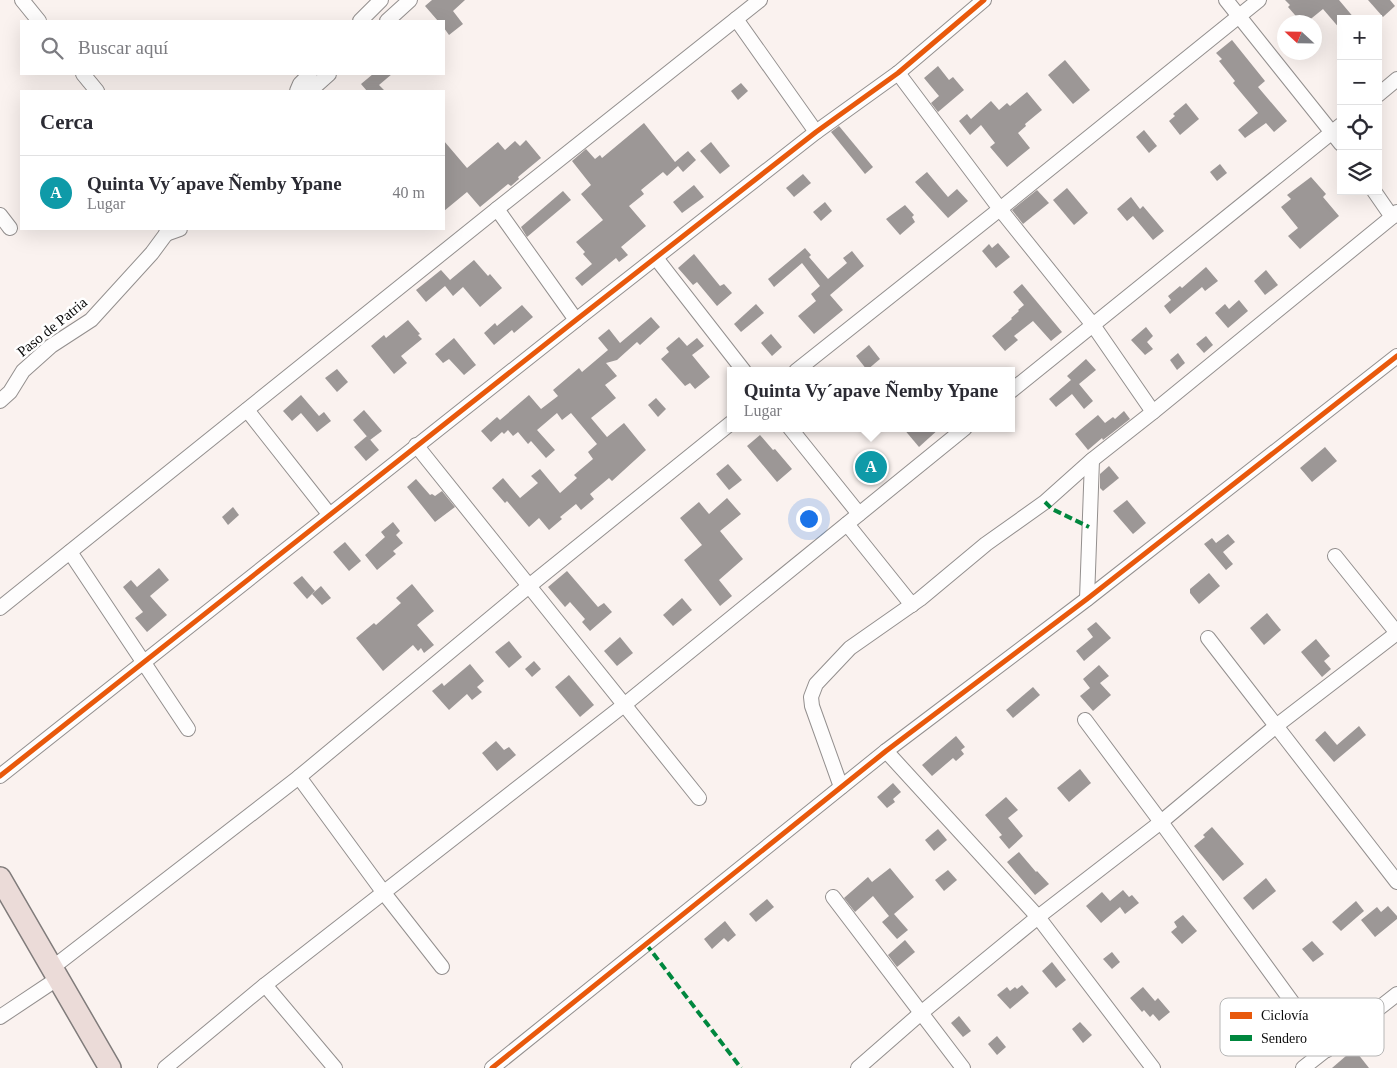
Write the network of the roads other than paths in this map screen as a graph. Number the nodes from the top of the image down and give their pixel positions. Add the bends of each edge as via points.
1 (22, 0) edge
2 (381, 0) edge
3 (410, 0) edge
4 (760, 0) edge
5 (984, 0) edge
6 (1226, 0) edge
7 (1260, 0) edge
8 (1239, 17) junction
9 (38, 20) edge
10 (361, 20) edge
11 (388, 20) edge
12 (736, 20) junction
13 (898, 73) junction
14 (84, 75) edge
15 (309, 75) edge
16 (328, 75) edge
17 (1397, 79) edge
18 (96, 90) edge
19 (297, 90) edge
20 (311, 90) edge
21 (1382, 92) edge
22 (1337, 129) edge
23 (816, 132) junction
24 (1377, 195) edge
25 (497, 209) junction
26 (1000, 210) junction
27 (1394, 214) edge
28 (0, 215) edge
29 (10, 228) dead end
30 (167, 232) edge
31 (656, 258) junction
32 (576, 320) junction
33 (1093, 325) junction
34 (1397, 356) edge
35 (741, 367) edge
36 (801, 367) edge
37 (1015, 388) edge
38 (0, 402) edge
39 (247, 410) junction
40 (1154, 412) junction
41 (727, 426) edge
42 (793, 432) edge
43 (960, 432) edge
44 (416, 445) junction
45 (1092, 460) junction
46 (329, 514) junction
47 (858, 514) junction
48 (846, 524) junction
49 (70, 552) junction
50 (1335, 556) dead end
51 (529, 586) junction
52 (1087, 599) junction
53 (912, 605) junction
54 (0, 608) edge
55 (1397, 633) edge
56 (1208, 638) dead end
57 (143, 661) junction
58 (624, 705) junction
59 (1085, 720) dead end
60 (1276, 726) junction
61 (188, 729) dead end
62 (886, 751) junction
63 (0, 776) edge
64 (298, 777) junction
65 (841, 787) junction
66 (699, 798) dead end
67 (1161, 822) junction
68 (0, 878) edge
69 (1397, 882) edge
70 (384, 893) junction
71 (833, 897) dead end
72 (1038, 917) junction
73 (442, 967) dead end
74 (54, 973) junction
75 (264, 985) junction
76 (1397, 994) edge
77 (1289, 998) edge
78 (1384, 1004) edge
79 (921, 1012) junction
80 (0, 1017) edge
81 (1319, 1056) edge
82 (110, 1068) edge
83 (165, 1068) edge
84 (335, 1068) edge
85 (492, 1068) edge
86 (858, 1068) edge
87 (963, 1068) edge
88 (1153, 1068) edge
89 (1303, 1068) edge

1 - 9 street
2 - 10 street
3 - 11 street
4 - 12 street
5 - 13 street
6 - 8 street
7 - 8 street
8 - 22 street
8 - 26 street
12 - 23 street
12 - 25 street
13 - 23 street
13 - 26 street
14 - 18 street
15 - 19 street
16 - 20 street
17 - 21 street
22 - 33 street
23 - 31 street
24 - 27 street
25 - 32 street
25 - 39 street
26 - 33 street
26 - 36 street
27 - 40 street
28 - 29 street
30 - 38 street, Paso de Patria via 91,320 51,346 23,371
31 - 32 street
31 - 35 street
32 - 44 street
33 - 37 street
33 - 40 street
34 - 52 street
39 - 46 street
39 - 49 street
40 - 45 street
41 - 51 street
42 - 47 street
43 - 47 street
44 - 46 street
44 - 51 street
45 - 52 street
45 - 53 street via 1045,502 986,544
46 - 57 street
47 - 48 street
48 - 53 street
48 - 58 street
49 - 54 street
49 - 57 street
50 - 55 street
51 - 58 street
51 - 64 street
52 - 62 street
53 - 65 street via 850,648 816,684 811,697 812,706
55 - 60 street
56 - 60 street
57 - 61 street
57 - 63 street
58 - 66 street
58 - 70 street
59 - 67 street
60 - 67 street
60 - 69 street
62 - 65 street
62 - 72 street
64 - 70 street
64 - 74 street
65 - 85 street
67 - 72 street
67 - 77 street
68 - 74 main road
70 - 73 street
70 - 75 street
71 - 79 street
72 - 79 street
72 - 88 street
74 - 80 street
74 - 82 main road
75 - 83 street
75 - 84 street
76 - 78 street
79 - 86 street
79 - 87 street
81 - 89 street

